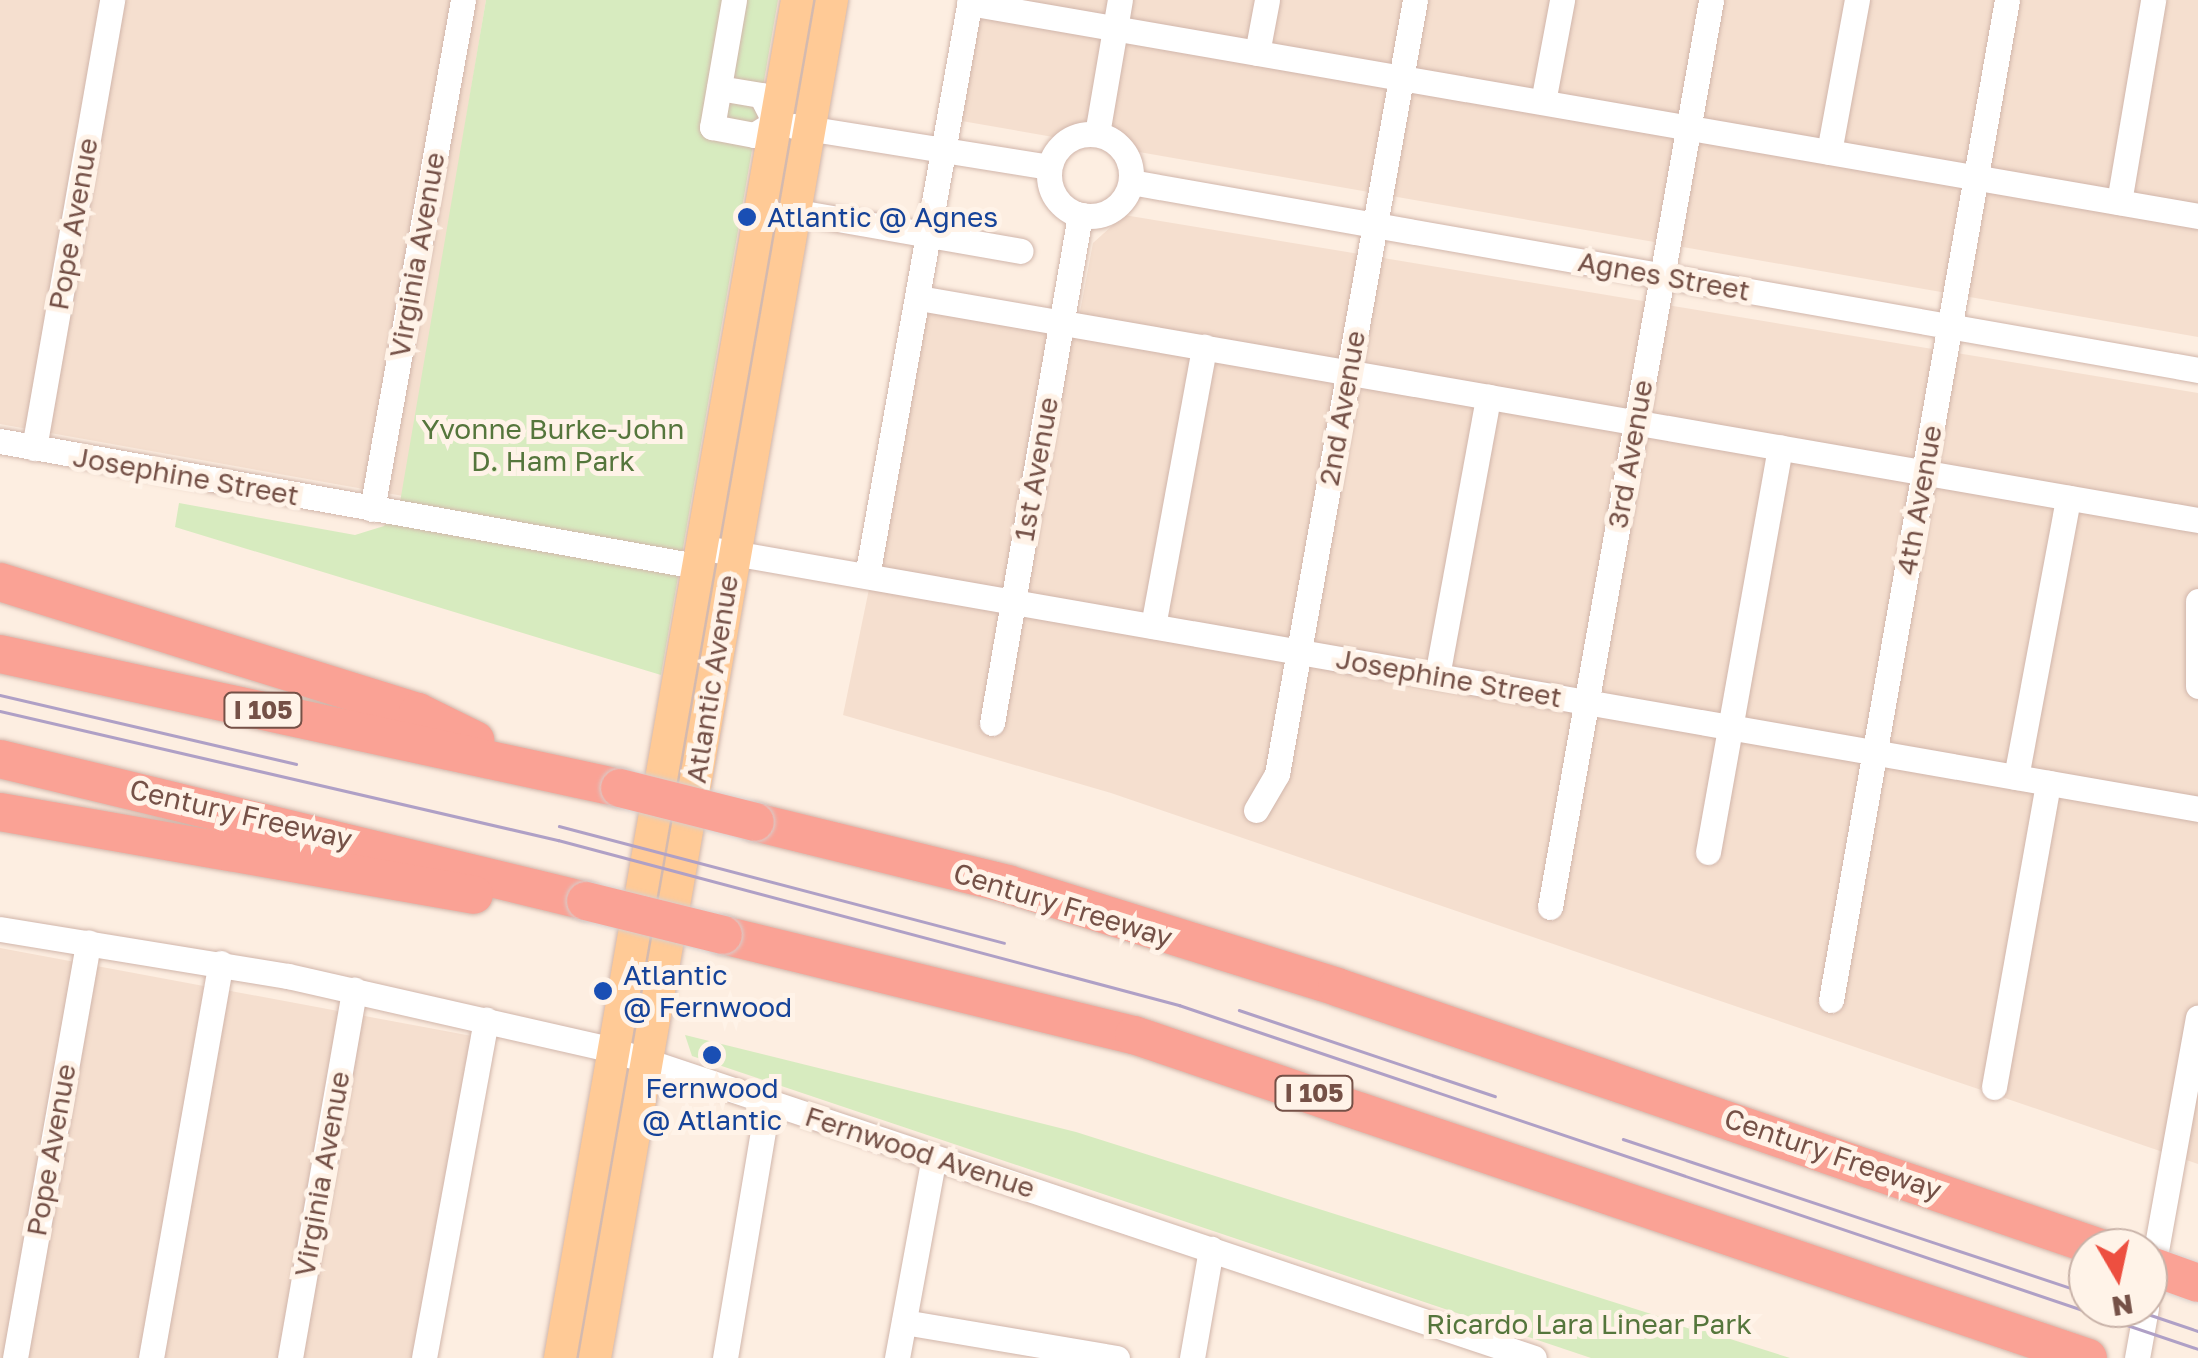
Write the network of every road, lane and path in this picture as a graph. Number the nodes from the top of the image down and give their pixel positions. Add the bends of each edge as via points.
1 (112, 0) edge
2 (463, 0) edge
3 (734, 0) edge
4 (797, 0) edge
5 (832, 0) edge
6 (1120, 0) edge
7 (1267, 0) edge
8 (1415, 0) edge
9 (1562, 0) edge
10 (1710, 0) edge
11 (1857, 0) edge
12 (2007, 0) edge
13 (2154, 0) edge
14 (969, 1) edge
15 (1115, 28) junction
16 (1257, 52) junction
17 (1401, 78) junction
18 (719, 88) junction
19 (1543, 102) junction
20 (791, 125) junction
21 (1688, 128) junction
22 (1096, 134) junction
23 (943, 150) junction
24 (1829, 152) junction
25 (1049, 167) junction
26 (1976, 177) junction
27 (1131, 182) junction
28 (2119, 202) junction
29 (792, 211) junction
30 (1080, 215) junction
31 (2198, 216) edge
32 (1374, 226) junction
33 (928, 234) junction
34 (1021, 250) dead end
35 (1662, 276) junction
36 (919, 298) junction
37 (1062, 322) junction
38 (1950, 326) junction
39 (1204, 347) junction
40 (2198, 370) edge
41 (1348, 372) junction
42 (2198, 381) edge
43 (1488, 396) junction
44 (1636, 422) junction
45 (0, 440) edge
46 (1780, 447) junction
47 (34, 448) junction
48 (1924, 472) junction
49 (2068, 498) junction
50 (372, 509) junction
51 (2198, 520) edge
52 (733, 552) junction
53 (698, 556) junction
54 (867, 576) junction
55 (0, 584) edge
56 (2198, 601) edge
57 (1013, 602) junction
58 (1154, 626) junction
59 (1298, 652) junction
60 (0, 654) edge
61 (1437, 676) junction
62 (2198, 686) edge
63 (1586, 702) junction
64 (992, 723) dead end
65 (1730, 727) junction
66 (1874, 752) junction
67 (0, 759) edge
68 (526, 766) junction
69 (2016, 777) junction
70 (2048, 782) junction
71 (2198, 809) edge
72 (1256, 810) dead end
73 (0, 812) edge
74 (1708, 852) dead end
75 (574, 899) junction
76 (1550, 907) dead end
77 (0, 929) edge
78 (88, 942) junction
79 (221, 963) junction
80 (354, 990) junction
81 (1831, 1000) dead end
82 (2198, 1017) edge
83 (486, 1020) junction
84 (614, 1050) junction
85 (648, 1061) junction
86 (1994, 1087) dead end
87 (768, 1102) junction
88 (934, 1157) junction
89 (2160, 1228) edge
90 (2068, 1237) edge
91 (1212, 1249) junction
92 (2168, 1272) edge
93 (2198, 1283) edge
94 (904, 1322) junction
95 (2142, 1328) edge
96 (2075, 1354) edge
97 (14, 1358) edge
98 (151, 1358) edge
99 (290, 1358) edge
100 (424, 1358) edge
101 (560, 1358) edge
102 (595, 1358) edge
103 (725, 1358) edge
104 (898, 1358) edge
105 (1117, 1358) edge
106 (1192, 1358) edge
107 (1534, 1358) edge
108 (2136, 1358) edge

1 - 47 street, Pope Avenue
2 - 50 street, Virginia Avenue
3 - 18 street
4 - 20 main road, Atlantic Avenue
5 - 20 main road, Atlantic Avenue
6 - 15 street
7 - 16 street
8 - 17 street, 2nd Avenue
9 - 19 street
10 - 21 street, 3rd Avenue
11 - 24 street
12 - 26 street, 4th Avenue
13 - 28 street
14 - 15 street
14 - 23 street
15 - 16 street
15 - 22 street
16 - 17 street
17 - 19 street
17 - 32 street, 2nd Avenue
18 - 20 street via 761,95
18 - 20 street via 712,127 754,135
19 - 21 street
20 - 23 street
20 - 29 main road, Atlantic Avenue
20 - 53 main road, Atlantic Avenue
21 - 24 street
21 - 35 street, 3rd Avenue
22 - 25 street via 1067,140
22 - 27 street via 1123,149
23 - 25 street
23 - 33 street
24 - 26 street
25 - 30 street via 1058,201
26 - 28 street
26 - 38 street, 4th Avenue
27 - 30 street via 1108,212
27 - 32 street, Agnes Street
28 - 31 street
29 - 33 street
29 - 52 main road, Atlantic Avenue
30 - 37 street, 1st Avenue
32 - 35 street, Agnes Street
32 - 41 street, 2nd Avenue
33 - 34 street
33 - 36 street
35 - 38 street, Agnes Street
35 - 44 street, 3rd Avenue
36 - 37 street
36 - 54 street
37 - 39 street
37 - 57 street, 1st Avenue
38 - 40 street, Agnes Street
38 - 48 street, 4th Avenue
39 - 41 street
39 - 58 street
40 - 42 street
41 - 43 street
41 - 59 street, 2nd Avenue
43 - 44 street
43 - 61 street
44 - 46 street
44 - 63 street, 3rd Avenue
45 - 47 street, Josephine Street
46 - 48 street
46 - 65 street
47 - 50 street, Josephine Street
48 - 49 street
48 - 66 street, 4th Avenue
49 - 51 street
49 - 69 street
50 - 53 street, Josephine Street
52 - 53 street, Josephine Street
52 - 54 street, Josephine Street
52 - 85 main road, Atlantic Avenue
53 - 84 main road, Atlantic Avenue
54 - 57 street, Josephine Street
55 - 68 highway via 418,712
56 - 62 street
57 - 58 street, Josephine Street
57 - 64 street, 1st Avenue
58 - 59 street, Josephine Street
59 - 61 street, Josephine Street
59 - 72 street, 2nd Avenue via 1277,774
60 - 68 highway, Century Freeway / I 105
61 - 63 street, Josephine Street
63 - 65 street, Josephine Street
63 - 76 street, 3rd Avenue
65 - 66 street, Josephine Street
65 - 74 street
66 - 69 street, Josephine Street
66 - 81 street, 4th Avenue
67 - 75 highway, Century Freeway / I 105
68 - 90 highway, Century Freeway / I 105, bridge via 1006,884 1337,987
69 - 70 street, Josephine Street
70 - 71 street, Josephine Street
70 - 86 street
73 - 75 highway via 478,895
75 - 96 highway, Century Freeway / I 105, bridge via 1134,1036
77 - 78 street, Fernwood Avenue
78 - 79 street, Fernwood Avenue
78 - 97 street, Pope Avenue
79 - 80 street, Fernwood Avenue
79 - 98 street
80 - 83 street, Fernwood Avenue
80 - 99 street, Virginia Avenue
82 - 89 street
83 - 84 street, Fernwood Avenue
83 - 100 street
84 - 85 street, Fernwood Avenue
84 - 101 main road, Atlantic Avenue
85 - 87 street, Fernwood Avenue
85 - 102 main road, Atlantic Avenue
87 - 88 street, Fernwood Avenue
87 - 103 street
88 - 91 street, Fernwood Avenue
88 - 94 street
91 - 106 street
91 - 107 street, Fernwood Avenue
92 - 93 highway, bridge
94 - 104 street
94 - 105 street
95 - 108 street

